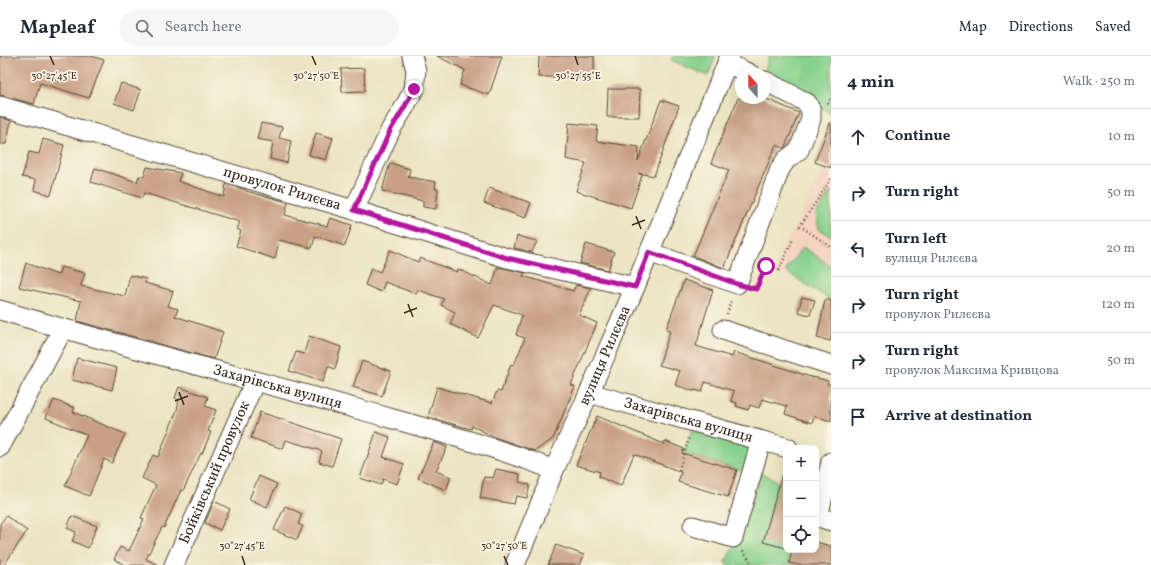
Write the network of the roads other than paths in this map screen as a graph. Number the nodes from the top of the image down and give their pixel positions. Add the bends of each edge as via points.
1 (412, 56) edge
2 (729, 59) edge
3 (742, 68) edge
4 (771, 84) edge
5 (0, 106) edge
6 (354, 210) junction
7 (649, 252) junction
8 (635, 287) junction
9 (0, 310) edge
10 (63, 329) junction
11 (723, 330) dead end
12 (831, 366) edge
13 (255, 381) junction
14 (589, 393) junction
15 (761, 440) junction
16 (0, 447) edge
17 (783, 447) edge
18 (819, 457) edge
19 (831, 461) edge
20 (554, 470) junction
21 (831, 521) edge
22 (693, 526) dead end
23 (174, 565) edge
24 (515, 565) edge

1 - 6 street via 416,70 414,89 391,129
2 - 3 street
2 - 7 street, вулиця Рилєєва
4 - 7 street via 807,103 812,112 811,119 799,150 786,160 780,169 737,284
5 - 6 street, провулок Рилєєва
6 - 8 street, провулок Рилєєва via 507,258
7 - 8 street, вулиця Рилєєва
8 - 14 street, вулиця Рилєєва
9 - 10 street, Захарівська вулиця
10 - 13 street, Захарівська вулиця
10 - 16 street
11 - 12 street
13 - 20 street, Захарівська вулиця via 451,436
13 - 23 street, Бойківський провулок
14 - 15 street, Захарівська вулиця
14 - 20 street, вулиця Рилєєва
15 - 17 street, Захарівська вулиця
15 - 22 street via 733,538
18 - 19 street
19 - 21 street via 818,517
20 - 24 street, вулиця Рилєєва

